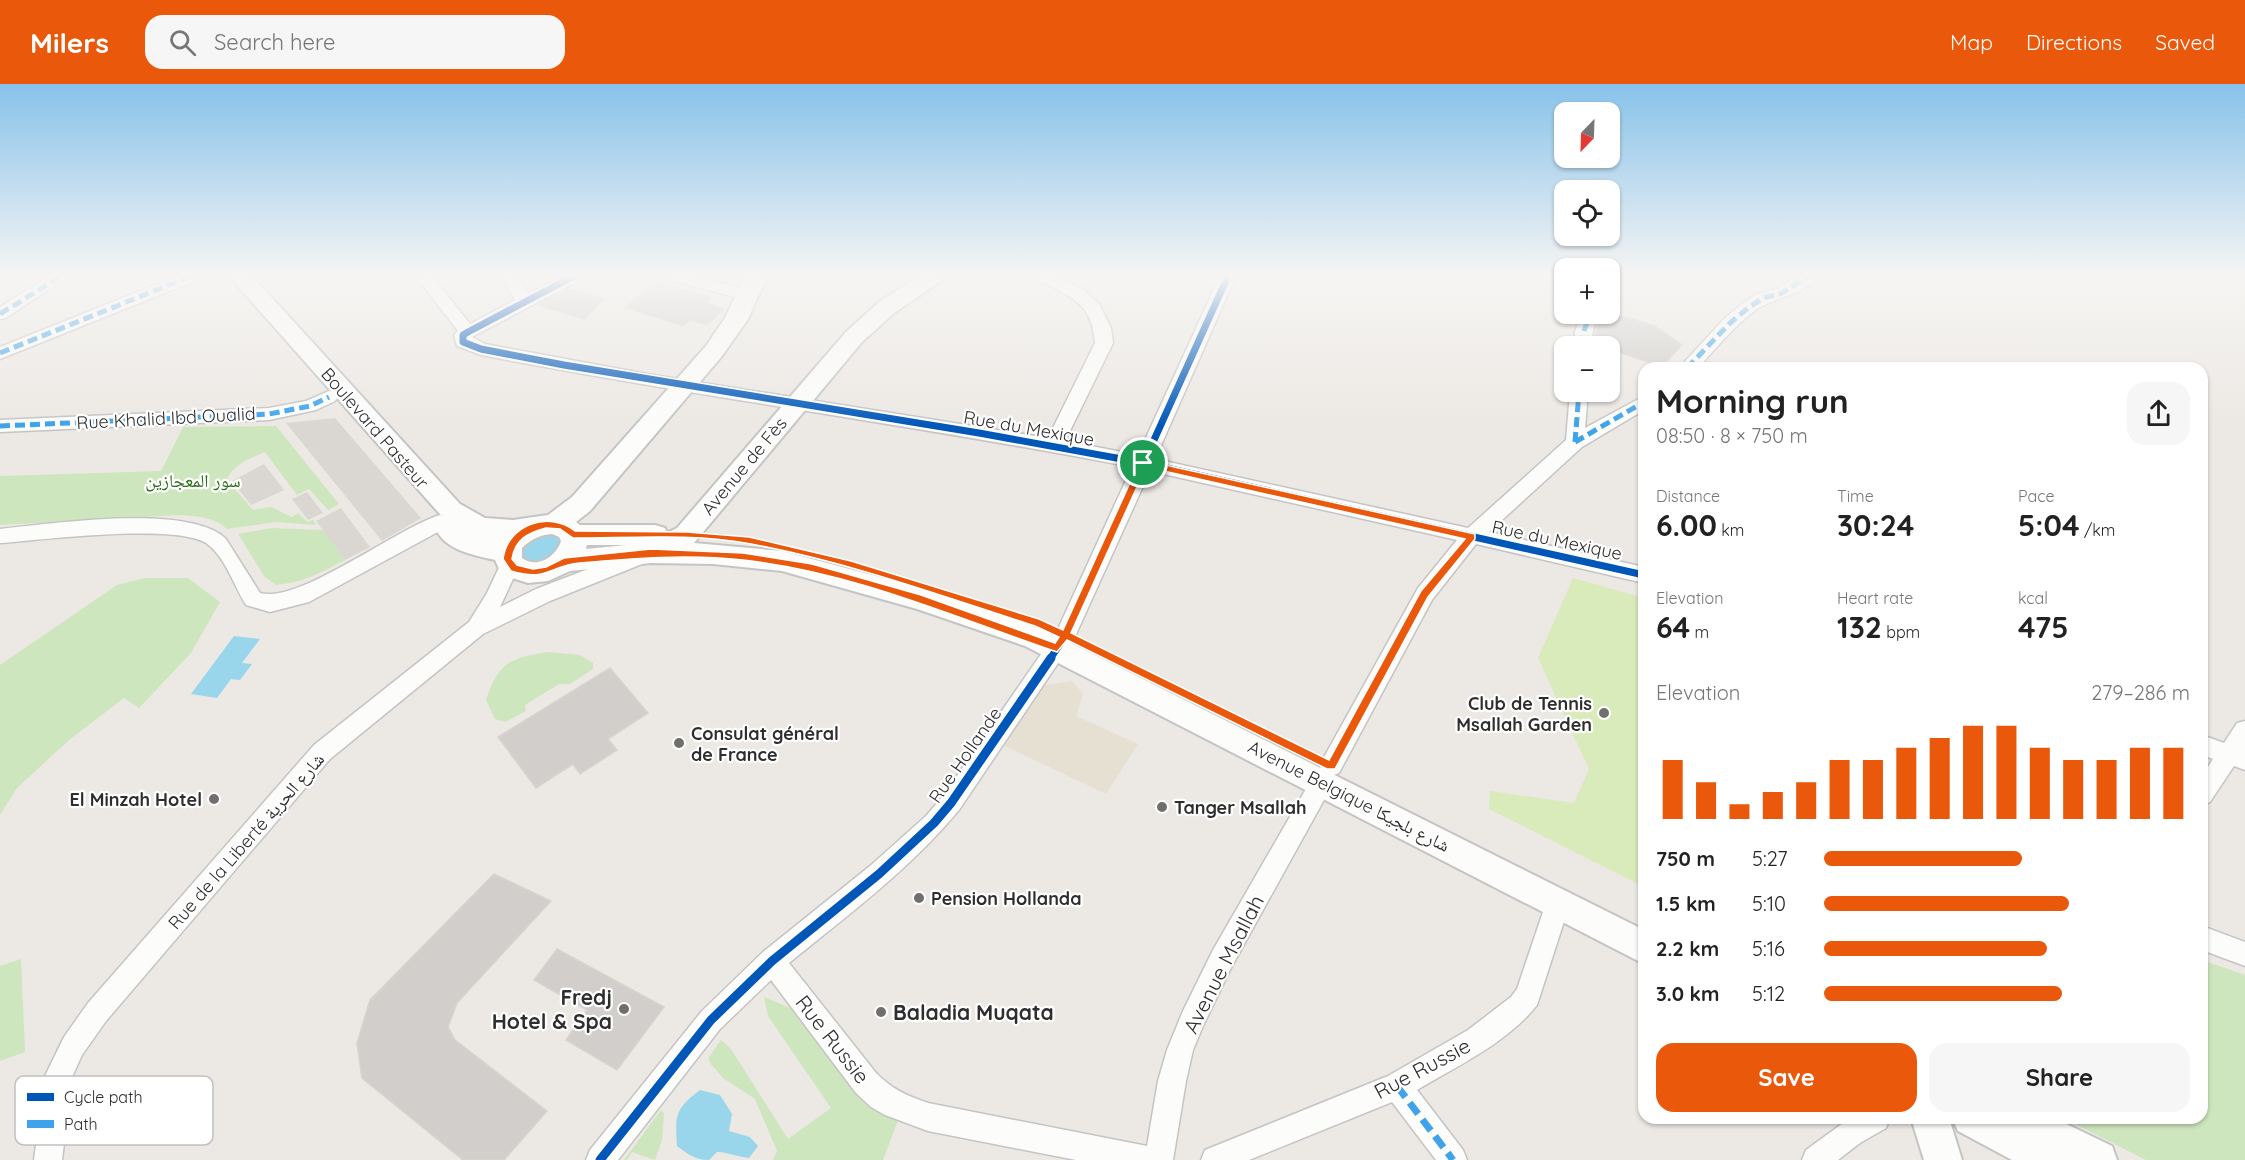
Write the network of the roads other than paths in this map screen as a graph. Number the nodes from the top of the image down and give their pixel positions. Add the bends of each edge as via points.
1 (68, 326) edge
2 (266, 326) edge
3 (285, 326) edge
4 (469, 326) edge
5 (477, 326) edge
6 (731, 326) edge
7 (866, 326) edge
8 (1103, 326) edge
9 (1205, 326) edge
10 (1727, 326) edge
11 (472, 329) junction
12 (0, 354) edge
13 (1693, 362) edge
14 (684, 386) junction
15 (329, 397) junction
16 (797, 402) junction
17 (1578, 402) edge
18 (1638, 405) edge
19 (0, 426) edge
20 (1575, 442) junction
21 (1053, 447) junction
22 (1143, 463) junction
23 (446, 528) junction
24 (555, 528) junction
25 (687, 535) junction
26 (0, 536) edge
27 (1471, 537) junction
28 (651, 553) junction
29 (509, 559) junction
30 (560, 564) junction
31 (1638, 574) edge
32 (476, 628) junction
33 (1061, 641) junction
34 (2245, 730) edge
35 (2208, 747) edge
36 (2237, 758) edge
37 (1327, 774) junction
38 (2208, 789) edge
39 (1558, 903) junction
40 (1638, 924) edge
41 (2208, 940) edge
42 (1638, 945) edge
43 (2245, 954) edge
44 (772, 961) junction
45 (59, 1076) edge
46 (1397, 1086) junction
47 (1865, 1124) edge
48 (1932, 1124) edge
49 (1982, 1124) edge
50 (2028, 1124) edge
51 (50, 1145) edge
52 (48, 1160) edge
53 (600, 1160) edge
54 (1148, 1160) edge
55 (1158, 1160) edge
56 (1215, 1160) edge
57 (1453, 1160) edge
58 (1816, 1160) edge
59 (1943, 1160) edge
60 (2051, 1160) edge
61 (2098, 1160) edge

1 - 12 street
2 - 15 main road
3 - 24 main road, Boulevard Pasteur via 451,511 465,521 489,529
4 - 11 street
5 - 11 street
6 - 14 main road
7 - 16 main road, Avenue de Fès
8 - 21 street via 1104,343
9 - 22 street, Rue Hollande
10 - 13 street
11 - 14 street, Rue du Mexique via 463,335 463,342 481,349
14 - 16 street, Rue du Mexique
14 - 24 main road via 581,504
15 - 19 street, Rue Khalid Ibd Oualid via 310,406 269,414
15 - 23 main road
16 - 21 street, Rue du Mexique
16 - 25 main road, Avenue de Fès
17 - 20 street
18 - 20 street, Avenue Msallah
20 - 27 street, Avenue Msallah
21 - 22 street, Rue du Mexique
22 - 27 street, Rue du Mexique
22 - 33 street, Rue Hollande
23 - 26 street via 289,601 270,604 253,599 214,539 196,530 122,528
23 - 29 main road
24 - 25 main road, Avenue Belgique شارع بلجيكا
24 - 29 main road via 513,540
24 - 30 main road via 574,548
25 - 28 main road
25 - 33 main road, Avenue Belgique شارع بلجيكا via 778,545 851,564 1039,623
27 - 31 street, Rue du Mexique
27 - 37 street, Avenue Msallah via 1425,594
28 - 30 main road, Avenue Belgique شارع بلجيكا
28 - 32 street via 551,591
28 - 33 main road, Avenue Belgique شارع بلجيكا via 743,556 812,568
29 - 30 main road, Avenue Belgique شارع بلجيكا via 526,573
29 - 32 street, Rue de la Liberté شارع الحرية via 496,596
30 - 32 street
32 - 45 street, Rue de la Liberté شارع الحرية via 322,752 97,1012 73,1046
33 - 37 main road, Avenue Belgique شارع بلجيكا
33 - 44 street, Rue Hollande via 934,823 863,888
34 - 36 street
35 - 36 street
36 - 38 street
37 - 39 main road, Avenue Belgique شارع بلجيكا
37 - 40 main road, Avenue Belgique شارع بلجيكا
37 - 55 street, Avenue Msallah via 1222,959 1192,1020 1179,1050
39 - 42 main road, Avenue Belgique شارع بلجيكا
39 - 46 street, Rue Russie via 1528,996 1520,1006 1477,1039
41 - 43 street
44 - 53 street, Rue Hollande via 701,1030
44 - 54 street, Rue Russie via 853,1068 881,1097 895,1105 928,1117
46 - 56 street, Rue Russie
46 - 57 street
47 - 58 street
48 - 59 main road
49 - 60 main road
50 - 61 main road
51 - 52 street, Rue de la Liberté شارع الحرية

